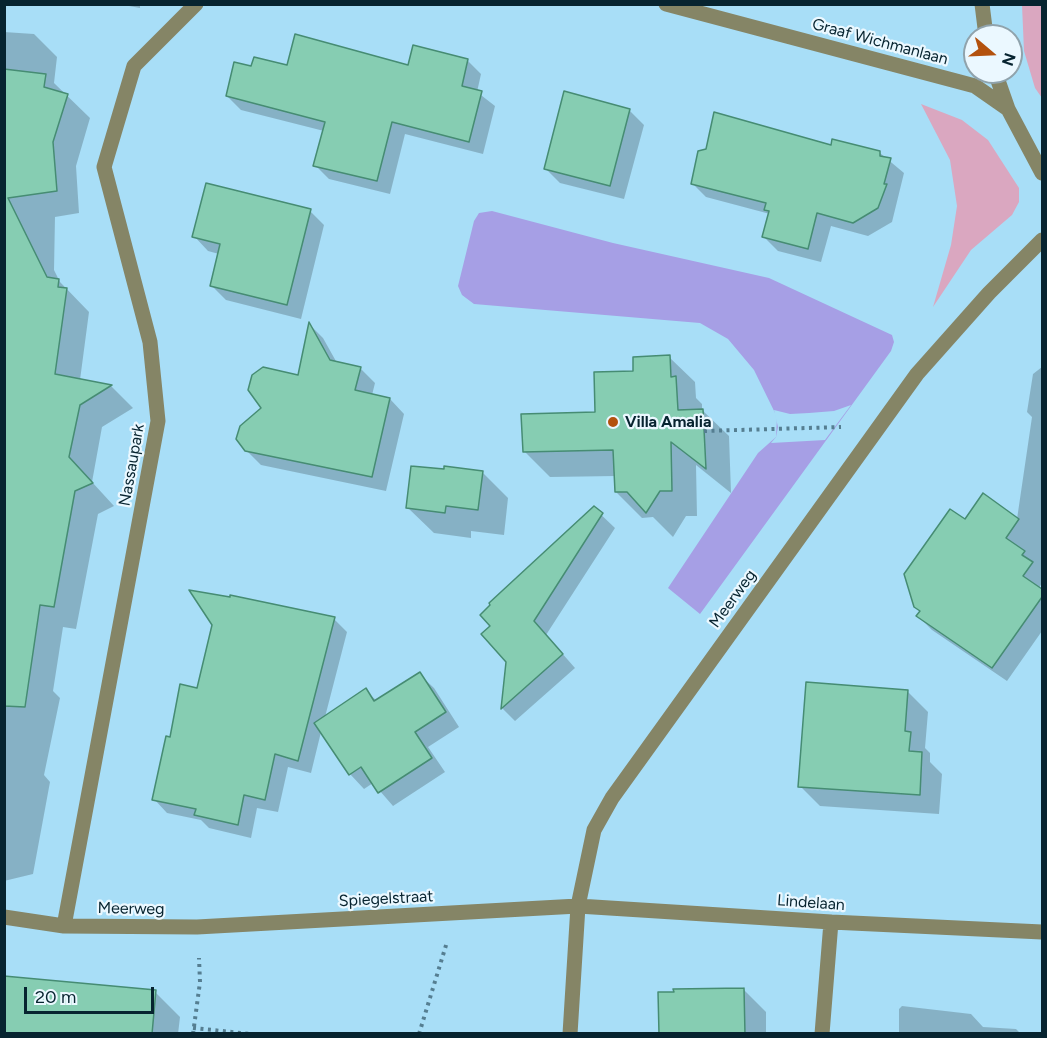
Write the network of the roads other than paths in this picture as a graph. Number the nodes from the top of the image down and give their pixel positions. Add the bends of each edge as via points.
1 (196, 4) edge
2 (666, 4) edge
3 (982, 4) edge
4 (984, 24) edge
5 (999, 84) edge
6 (1008, 109) junction
7 (1042, 173) edge
8 (1042, 240) edge
9 (578, 906) junction
10 (4, 918) edge
11 (831, 922) junction
12 (64, 926) junction
13 (197, 927) joint
14 (1042, 932) edge
15 (570, 1034) edge
16 (822, 1034) edge

1 - 12 street, Nassaupark via 134,66 104,167 150,342 158,421
2 - 6 street, Graaf Wichmanlaan via 975,86
3 - 4 street
5 - 6 street
6 - 7 street
8 - 9 street, Meerweg via 917,374 612,798 594,830
9 - 11 street, Lindelaan
9 - 13 street, Spiegelstraat
9 - 15 street, Meerweg
10 - 12 street
11 - 14 street, Lindelaan
11 - 16 street
12 - 13 street, Meerweg

